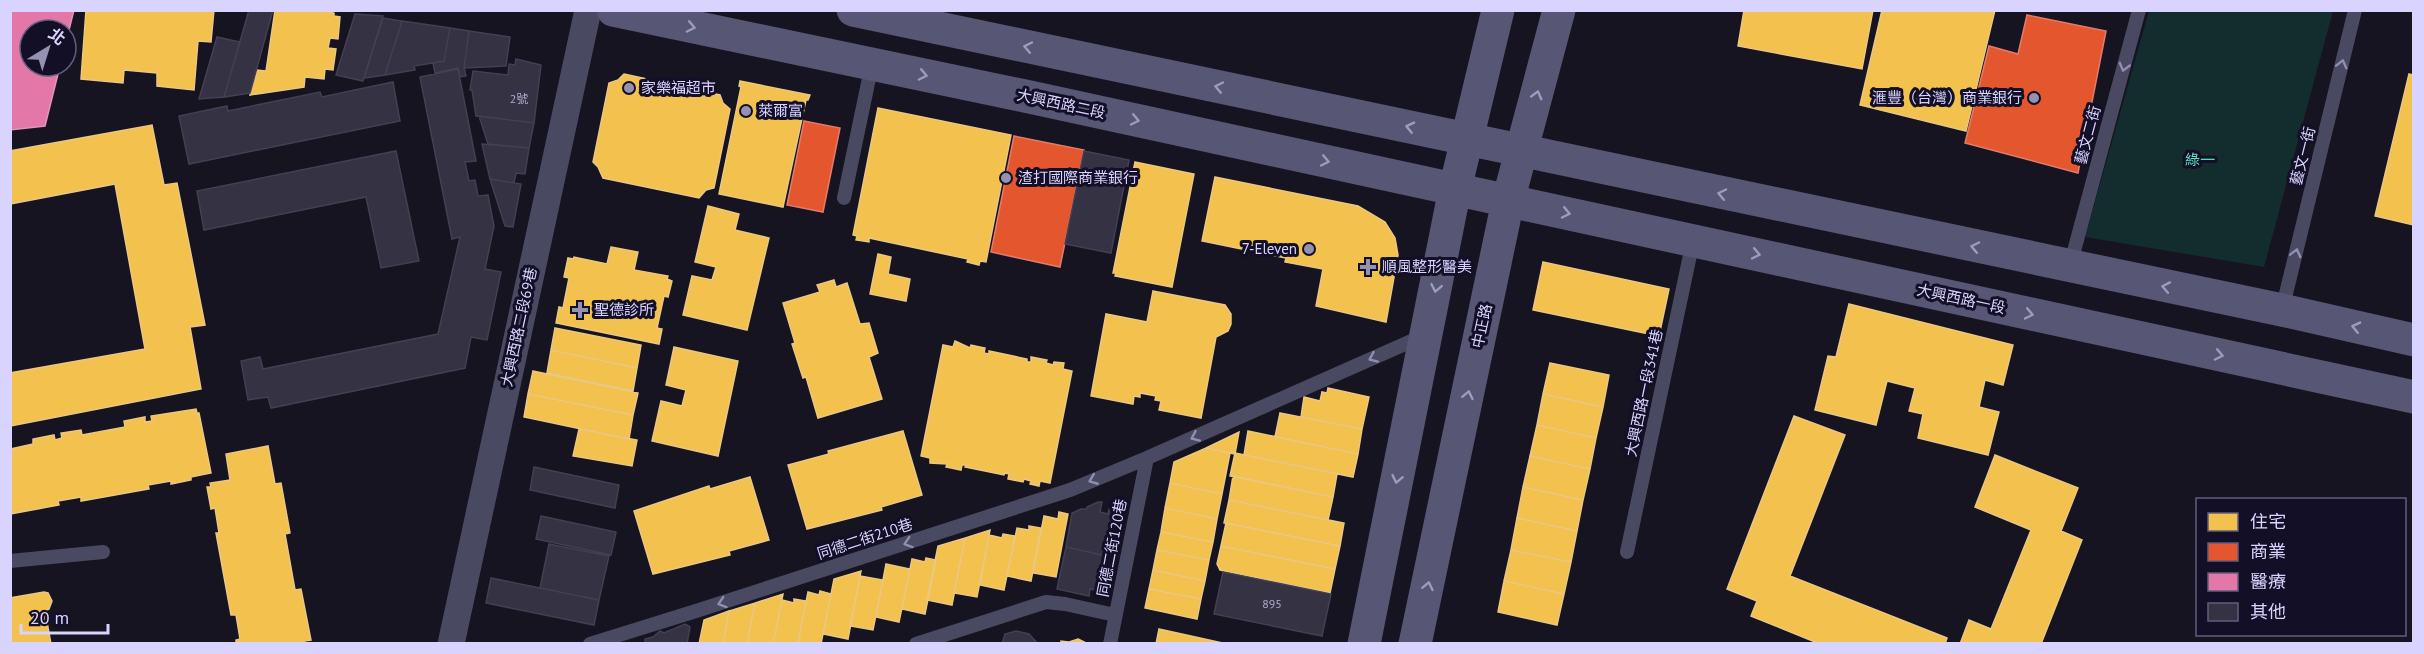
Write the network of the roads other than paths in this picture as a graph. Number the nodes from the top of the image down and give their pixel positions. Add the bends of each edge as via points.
1 (588, 10) edge
2 (613, 10) edge
3 (853, 10) edge
4 (1498, 10) edge
5 (1559, 10) edge
6 (2139, 10) edge
7 (2355, 10) edge
8 (872, 64) junction
9 (1467, 139) junction
10 (1522, 152) junction
11 (1455, 189) junction
12 (844, 198) dead end
13 (1509, 201) junction
14 (1692, 241) junction
15 (2069, 267) junction
16 (2282, 310) junction
17 (1426, 334) junction
18 (2414, 340) edge
19 (2414, 397) edge
20 (1147, 458) junction
21 (102, 552) dead end
22 (1627, 552) dead end
23 (10, 561) edge
24 (1115, 615) junction
25 (451, 644) edge
26 (590, 644) edge
27 (916, 644) edge
28 (1110, 644) edge
29 (1364, 644) edge
30 (1415, 644) edge

1 - 25 street, 大興西路二段69巷
2 -> 8 street, 大興西路二段
9 -> 3 street
4 - 9 street
10 -> 5 street, 中正路
6 -> 15 lane, 藝文二街
16 -> 7 lane, 藝文一街
8 -> 11 street, 大興西路二段
8 - 12 lane
9 - 10 street
9 - 11 street
10 - 13 street, 中正路
15 -> 10 street
11 - 13 street, 大興西路二段
11 -> 17 street
13 -> 14 street, 大興西路一段
30 -> 13 street, 中正路
14 -> 19 street, 大興西路一段
14 - 22 lane, 大興西路一段341巷
16 -> 15 street
18 -> 16 street
17 -> 20 lane, 同德二街210巷
17 -> 29 street
20 - 24 lane, 同德二街120巷
20 -> 26 lane, 同德二街210巷 via 1070,490
21 - 23 lane
24 - 27 lane via 1046,602
24 - 28 lane, 同德二街120巷

